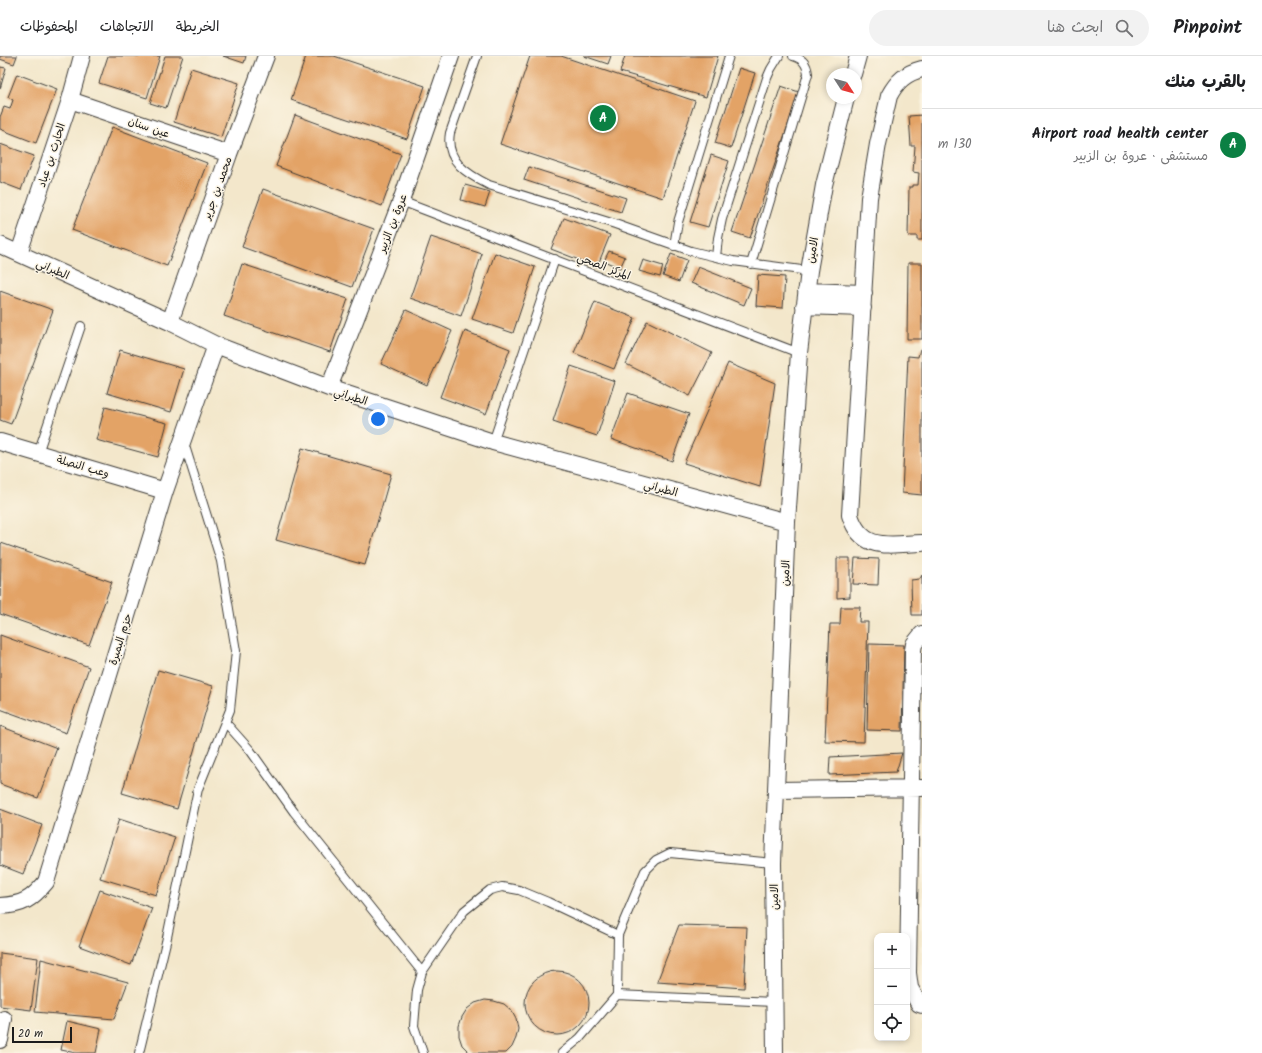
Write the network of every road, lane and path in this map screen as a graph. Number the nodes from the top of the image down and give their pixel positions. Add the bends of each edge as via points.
1 (82, 56) edge
2 (266, 56) edge
3 (451, 56) edge
4 (477, 56) edge
5 (728, 56) edge
6 (779, 56) edge
7 (793, 56) edge
8 (858, 56) edge
9 (855, 68) edge
10 (922, 69) edge
11 (70, 100) junction
12 (844, 104) edge
13 (229, 154) junction
14 (401, 201) junction
15 (0, 245) edge
16 (674, 246) junction
17 (19, 253) junction
18 (716, 257) junction
19 (555, 259) junction
20 (751, 264) junction
21 (809, 271) junction
22 (805, 298) junction
23 (863, 300) junction
24 (170, 322) junction
25 (80, 326) dead end
26 (216, 345) junction
27 (799, 353) junction
28 (329, 388) junction
29 (183, 440) junction
30 (0, 442) edge
31 (493, 442) junction
32 (38, 453) junction
33 (165, 491) junction
34 (786, 522) junction
35 (922, 543) edge
36 (922, 634) edge
37 (225, 722) junction
38 (916, 788) edge
39 (777, 790) junction
40 (773, 863) junction
41 (0, 906) edge
42 (618, 935) junction
43 (422, 972) junction
44 (617, 995) junction
45 (775, 1002) junction
46 (922, 1005) edge
47 (4, 1019) dead end
48 (0, 1040) edge
49 (139, 1053) edge
50 (423, 1053) edge
51 (562, 1053) edge
52 (775, 1053) edge

1 - 11 street, الحارث بن عباد
2 - 13 street, محمد بن جرير
3 - 14 street, عروة بن الزبير
4 - 16 lane via 450,133 452,156 461,168 489,185 615,224
5 - 16 lane via 678,222
6 - 18 lane via 767,78 722,219
7 - 20 lane via 805,63 808,74
8 - 9 street
10 - 23 street via 902,78 889,96 869,198
11 - 13 street, عين سنان
11 - 17 street, الحارث بن عباد
12 - 21 street, الامين via 824,185
13 - 24 street, محمد بن جرير
14 - 19 lane, المركز الصحي
14 - 28 street, عروة بن الزبير
15 - 17 street, الطبراني
16 - 18 lane
17 - 24 street, الطبراني
18 - 20 lane
19 - 27 lane, المركز الصحي
19 - 31 lane
20 - 21 lane
21 - 22 street, الامين
22 - 23 street
22 - 27 street, الامين
23 - 35 street via 850,515 859,535 869,541 879,544
24 - 26 street, الطبراني
25 - 32 lane
26 - 28 street, الطبراني
26 - 29 street, حزم البمبرة
27 - 34 street, الامين
28 - 31 street, الطبراني
29 - 33 street, حزم البمبرة
29 - 37 lane via 222,561 236,651 230,710
30 - 32 street, وعب النصلة
31 - 34 street, الطبراني
32 - 33 street, وعب النصلة
33 - 41 street, حزم البمبرة via 46,882 35,896 15,905
34 - 39 street, الامين
36 - 38 street via 914,644 913,650
37 - 43 lane via 250,750 294,812
37 - 49 lane via 198,789 166,942
38 - 39 street
38 - 46 street via 908,973 910,988
39 - 40 street, الامين
40 - 42 lane via 670,853 656,860 645,871
40 - 45 street, الامين
42 - 43 lane via 548,902 519,890 502,887 490,890 464,911
42 - 44 lane
43 - 50 lane via 417,990 414,1026
44 - 45 lane
44 - 51 lane via 580,1038
45 - 52 street, الامين
47 - 48 street

